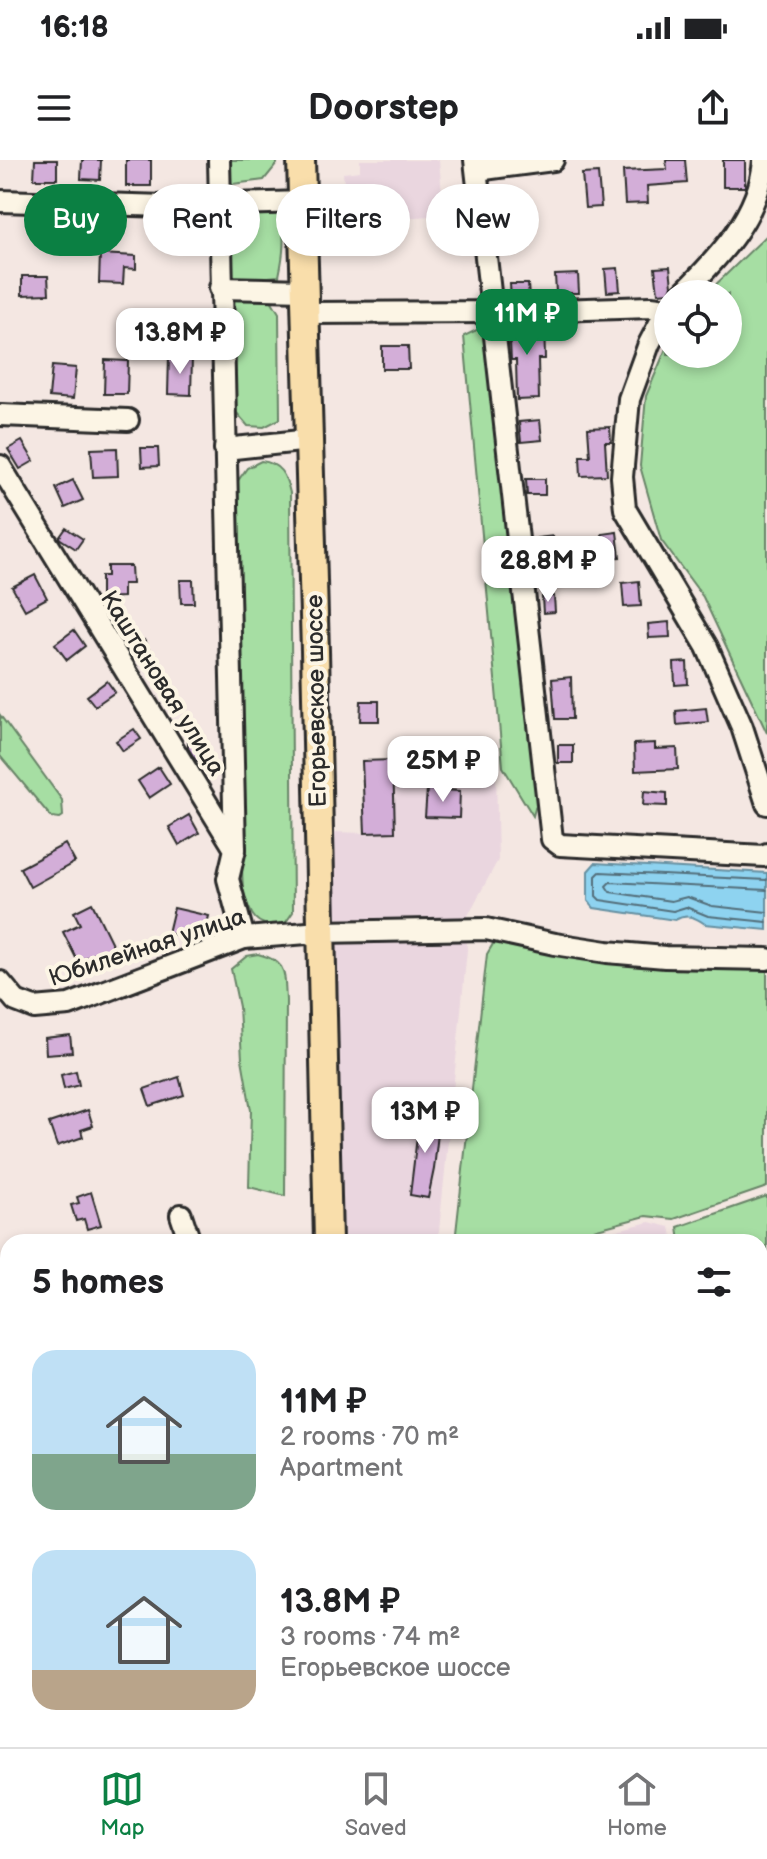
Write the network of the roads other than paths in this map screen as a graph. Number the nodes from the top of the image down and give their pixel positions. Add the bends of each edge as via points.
1 (219, 160) edge
2 (301, 160) edge
3 (553, 160) edge
4 (764, 160) edge
5 (476, 165) edge
6 (218, 184) edge
7 (302, 184) edge
8 (0, 201) edge
9 (143, 205) edge
10 (219, 256) edge
11 (304, 256) edge
12 (696, 280) edge
13 (220, 288) junction
14 (305, 301) junction
15 (654, 307) edge
16 (491, 312) junction
17 (654, 335) edge
18 (0, 415) edge
19 (128, 420) dead end
20 (310, 440) junction
21 (225, 449) junction
22 (0, 466) edge
23 (767, 804) edge
24 (235, 849) junction
25 (767, 854) edge
26 (320, 932) junction
27 (244, 938) junction
28 (767, 959) edge
29 (0, 982) edge
30 (181, 1215) dead end
31 (187, 1234) edge
32 (328, 1234) edge

1 - 6 street
2 - 7 main road, Егорьевское шоссе
3 - 5 street
4 - 12 street via 752,207 721,254
5 - 16 street
8 - 9 street
10 - 13 street
11 - 14 main road, Егорьевское шоссе
13 - 14 street
13 - 21 street
14 - 16 street
14 - 20 main road, Егорьевское шоссе
15 - 16 street
16 - 25 street via 552,839 560,845
17 - 23 street via 629,399 622,477 625,509 707,647 742,727
18 - 19 street
20 - 21 street
20 - 26 main road, Егорьевское шоссе
21 - 24 street
22 - 24 street, Каштановая улица
24 - 27 street via 228,879
26 - 27 street, Юбилейная улица
26 - 28 street, Юбилейная улица via 486,929 607,952
26 - 32 main road, Егорьевское шоссе
27 - 29 street, Юбилейная улица via 69,1005 34,1008 16,1001
30 - 31 street

